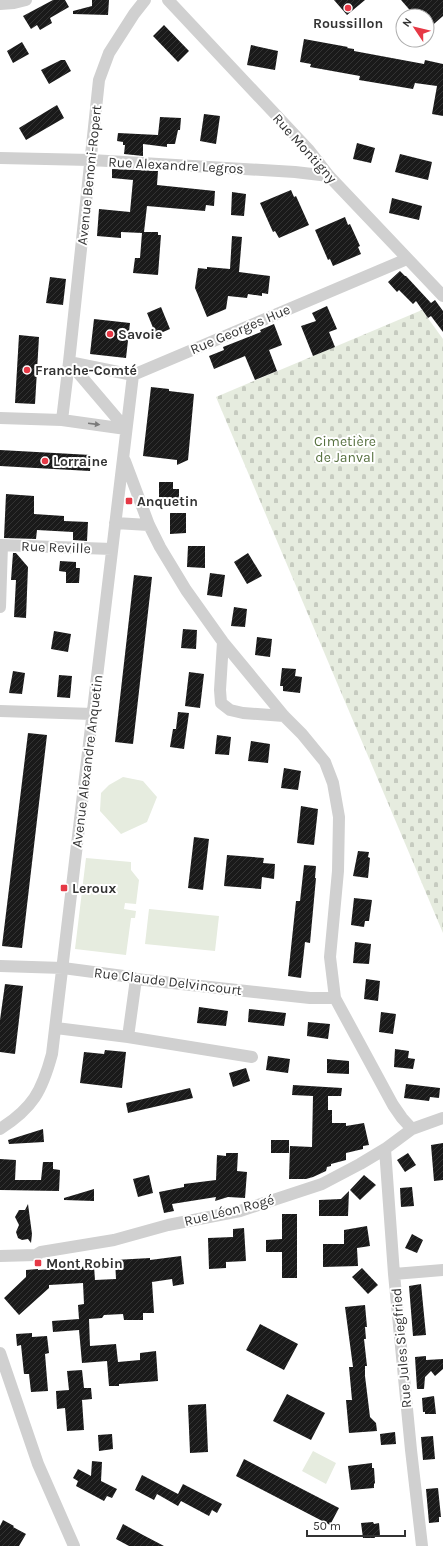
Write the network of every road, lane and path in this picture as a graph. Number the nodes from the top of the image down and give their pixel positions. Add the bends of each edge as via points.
1 (26, 0) edge
2 (145, 0) edge
3 (168, 0) edge
4 (0, 4) edge
5 (0, 158) edge
6 (91, 160) junction
7 (328, 176) junction
8 (407, 259) junction
9 (443, 296) edge
10 (69, 362) junction
11 (133, 375) junction
12 (0, 418) edge
13 (62, 420) junction
14 (126, 428) junction
15 (123, 455) junction
16 (115, 523) junction
17 (149, 525) junction
18 (1, 545) edge
19 (112, 549) junction
20 (0, 607) edge
21 (223, 642) junction
22 (0, 712) edge
23 (93, 714) junction
24 (284, 716) junction
25 (0, 966) edge
26 (63, 968) junction
27 (136, 979) junction
28 (335, 998) junction
29 (56, 1028) junction
30 (128, 1037) junction
31 (252, 1057) dead end
32 (443, 1118) edge
33 (0, 1129) edge
34 (412, 1129) junction
35 (385, 1149) junction
36 (0, 1256) edge
37 (443, 1270) edge
38 (394, 1274) junction
39 (0, 1353) edge
40 (74, 1546) edge
41 (422, 1546) edge

1 - 4 street
2 - 6 street, Avenue Benoni-Ropert via 109,53 99,80
3 - 7 street, Rue Montigny via 308,149
5 - 6 street, Rue Alexandre Legros
6 - 7 street, Rue Alexandre Legros
6 - 10 street, Avenue Benoni-Ropert
7 - 8 street, Rue Montigny
8 - 9 street, Rue Montigny
8 - 11 street, Rue Georges Hue
10 - 11 street
10 - 13 street, Avenue Benoni-Ropert
10 - 14 street
11 - 14 street, Avenue Alexandre Anquetin
12 - 13 street
13 -> 14 street
14 - 15 street, Avenue Alexandre Anquetin
15 - 16 street, Avenue Alexandre Anquetin
15 - 17 street
16 - 17 street
16 - 19 street, Avenue Alexandre Anquetin
17 - 21 street via 186,590
18 - 19 street, Rue Reville
18 - 20 street
19 - 23 street, Avenue Alexandre Anquetin
21 - 24 street
21 - 24 street via 221,703 230,710 243,714
22 - 23 street
23 - 26 street, Avenue Alexandre Anquetin
24 - 28 street via 325,762 333,783 338,817 338,871 330,957
25 - 26 street, Rue Claude Delvincourt
26 - 27 street, Rue Claude Delvincourt
26 - 29 street, Avenue Alexandre Anquetin
27 - 28 street, Rue Claude Delvincourt via 310,998
27 - 30 street
28 - 34 street via 393,1105
29 - 30 street
29 - 33 street, Avenue Alexandre Anquetin via 46,1076 36,1096 18,1118
30 - 31 street
32 - 34 street, Rue Léon Rogé
34 - 35 street, Rue Léon Rogé
35 - 36 street, Rue Léon Rogé via 322,1184 240,1210 168,1225 114,1240 41,1252 36,1255
35 - 38 street, Rue Jules Siegfried
37 - 38 street
38 - 41 street, Rue Jules Siegfried
39 - 40 street via 38,1464

